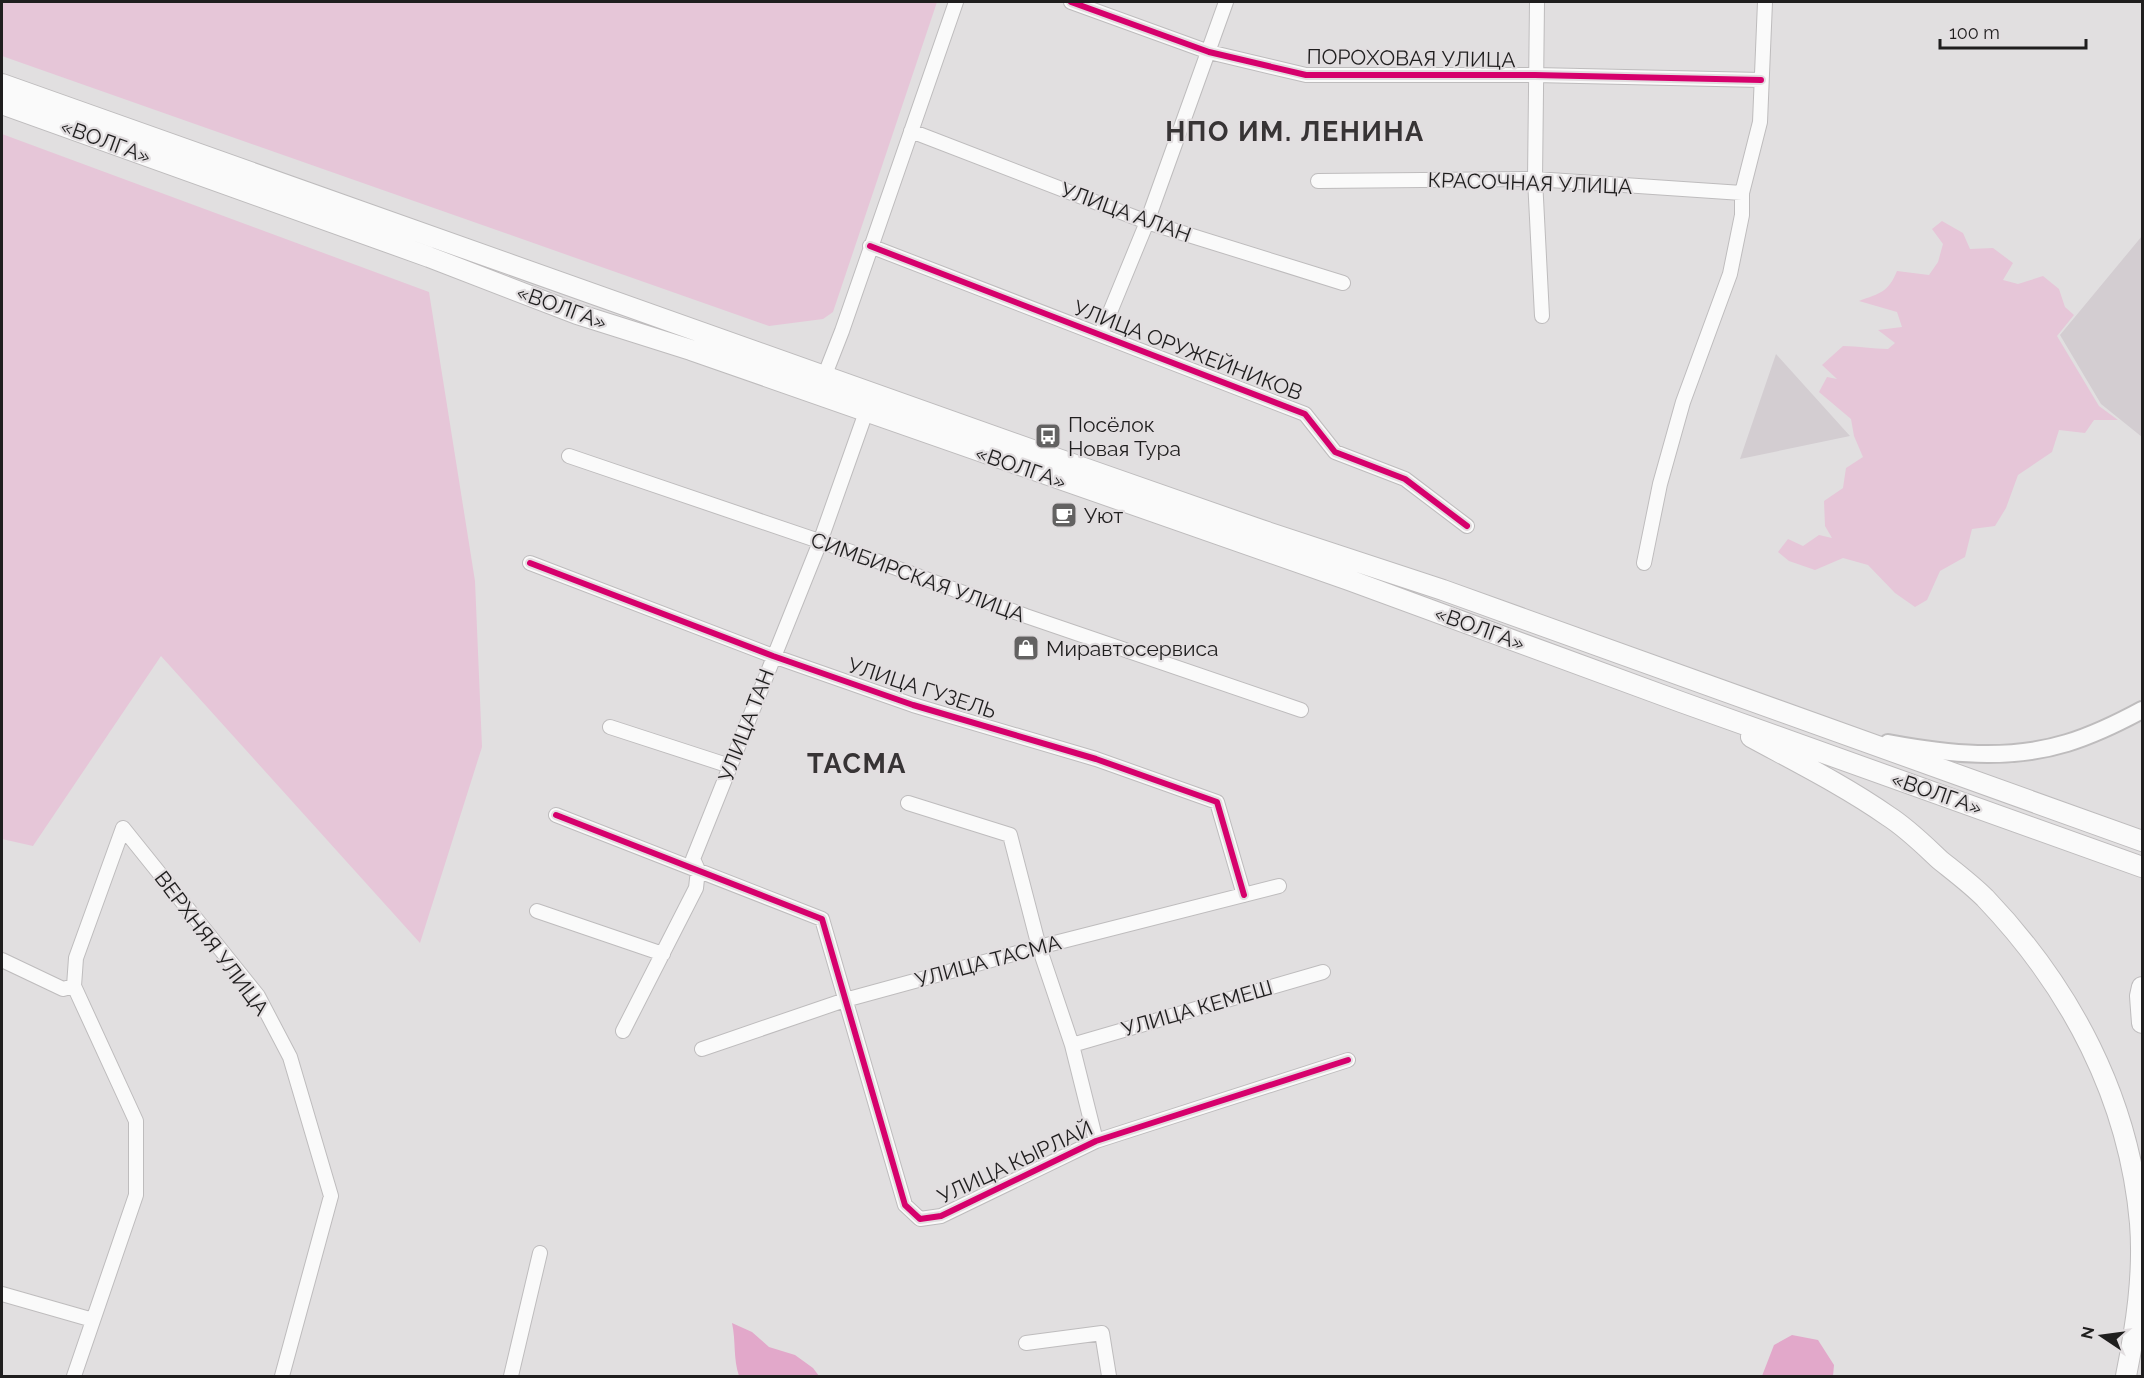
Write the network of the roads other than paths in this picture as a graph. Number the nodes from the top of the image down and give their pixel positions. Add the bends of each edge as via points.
1 (956, 2) edge
2 (1071, 2) edge
3 (1226, 2) edge
4 (1537, 2) edge
5 (1765, 2) edge
6 (1209, 52) junction
7 (1535, 75) junction
8 (1761, 80) junction
9 (2, 84) edge
10 (2, 104) edge
11 (911, 131) junction
12 (1535, 179) junction
13 (1318, 181) dead end
14 (1742, 193) junction
15 (1147, 222) junction
16 (870, 246) junction
17 (432, 247) junction
18 (1343, 283) dead end
19 (1542, 316) dead end
20 (1101, 334) junction
21 (824, 377) junction
22 (866, 412) junction
23 (569, 456) dead end
24 (1467, 526) dead end
25 (820, 542) junction
26 (530, 563) dead end
27 (1644, 563) dead end
28 (773, 656) junction
29 (1681, 702) junction
30 (1301, 710) dead end
31 (2142, 710) edge
32 (610, 727) dead end
33 (1843, 735) junction
34 (730, 766) junction
35 (908, 803) dead end
36 (556, 815) dead end
37 (2142, 841) edge
38 (2142, 867) edge
39 (698, 870) junction
40 (1279, 886) dead end
41 (1244, 895) junction
42 (537, 911) dead end
43 (1039, 947) junction
44 (663, 954) junction
45 (2, 960) edge
46 (1323, 972) dead end
47 (74, 986) junction
48 (2142, 987) edge
49 (844, 1000) junction
50 (2142, 1023) edge
51 (623, 1031) dead end
52 (1072, 1044) junction
53 (702, 1049) dead end
54 (1348, 1060) dead end
55 (1096, 1141) junction
56 (540, 1253) dead end
57 (2, 1294) edge
58 (93, 1320) junction
59 (1026, 1343) dead end
60 (74, 1377) edge
61 (282, 1377) edge
62 (511, 1377) edge
63 (1109, 1377) edge
64 (2126, 1377) edge

1 - 11 street
2 - 6 street, ПОРОХОВАЯ УЛИЦА
3 - 6 street
4 - 7 street
5 - 8 street
6 - 7 street, ПОРОХОВАЯ УЛИЦА via 1306,75
6 - 15 street
7 - 8 street, ПОРОХОВАЯ УЛИЦА
7 - 12 street
8 - 14 street via 1760,122
9 - 17 highway, «ВОЛГА»
10 - 17 highway, «ВОЛГА»
11 - 15 street, УЛИЦА АЛАН
11 - 16 street
12 - 13 street, КРАСОЧНАЯ УЛИЦА
12 - 14 street, КРАСОЧНАЯ УЛИЦА
12 - 19 street
14 - 27 street via 1742,215 1730,274 1683,402 1660,484
15 - 18 street, УЛИЦА АЛАН
15 - 20 street
16 - 20 street, УЛИЦА ОРУЖЕЙНИКОВ
16 - 21 street
17 - 21 highway, «ВОЛГА» via 492,259
17 - 22 highway, «ВОЛГА» via 577,314
20 - 24 street, УЛИЦА ОРУЖЕЙНИКОВ via 1305,414 1335,452 1405,479
21 - 33 highway, «ВОЛГА» via 1250,527 1454,594
22 - 25 street, УЛИЦА ТАН
22 - 29 highway, «ВОЛГА» via 1349,580
23 - 25 street, СИМБИРСКАЯ УЛИЦА
25 - 28 street, УЛИЦА ТАН
25 - 30 street, СИМБИРСКАЯ УЛИЦА
26 - 28 street, УЛИЦА ГУЗЕЛЬ
28 - 34 street, УЛИЦА ТАН
28 - 41 street, УЛИЦА ГУЗЕЛЬ via 913,705 1096,759 1217,802
29 - 38 highway, «ВОЛГА»
29 - 64 highway via 1890,816 1984,897 2042,965 2089,1042 2106,1081 2132,1175 2140,1223 2141,1265 2138,1317
31 - 33 main road via 2067,743 2002,755 1917,748
32 - 34 street
33 - 37 highway, «ВОЛГА»
34 - 39 street, УЛИЦА ТАН via 693,859
35 - 43 street via 1010,835
36 - 39 street
39 - 44 street, УЛИЦА ТАН via 696,888
39 - 49 street, УЛИЦА КЫРЛАЙ via 822,919
40 - 41 street, УЛИЦА ТАСМА
41 - 43 street, УЛИЦА ТАСМА
42 - 44 street
43 - 49 street, УЛИЦА ТАСМА
43 - 52 street
44 - 51 street, УЛИЦА ТАН
45 - 47 street via 63,989
46 - 52 street, УЛИЦА КЕМЕШ
47 - 58 street via 136,1122 136,1195
47 - 61 street, ВЕРХНЯЯ УЛИЦА via 76,958 123,828 258,996 290,1057 331,1196
48 - 50 highway
49 - 53 street, УЛИЦА ТАСМА
49 - 55 street, УЛИЦА КЫРЛАЙ via 905,1205 920,1219 941,1216
52 - 55 street
54 - 55 street, УЛИЦА КЫРЛАЙ
56 - 62 street
57 - 58 street
58 - 60 street
59 - 63 street via 1102,1334

